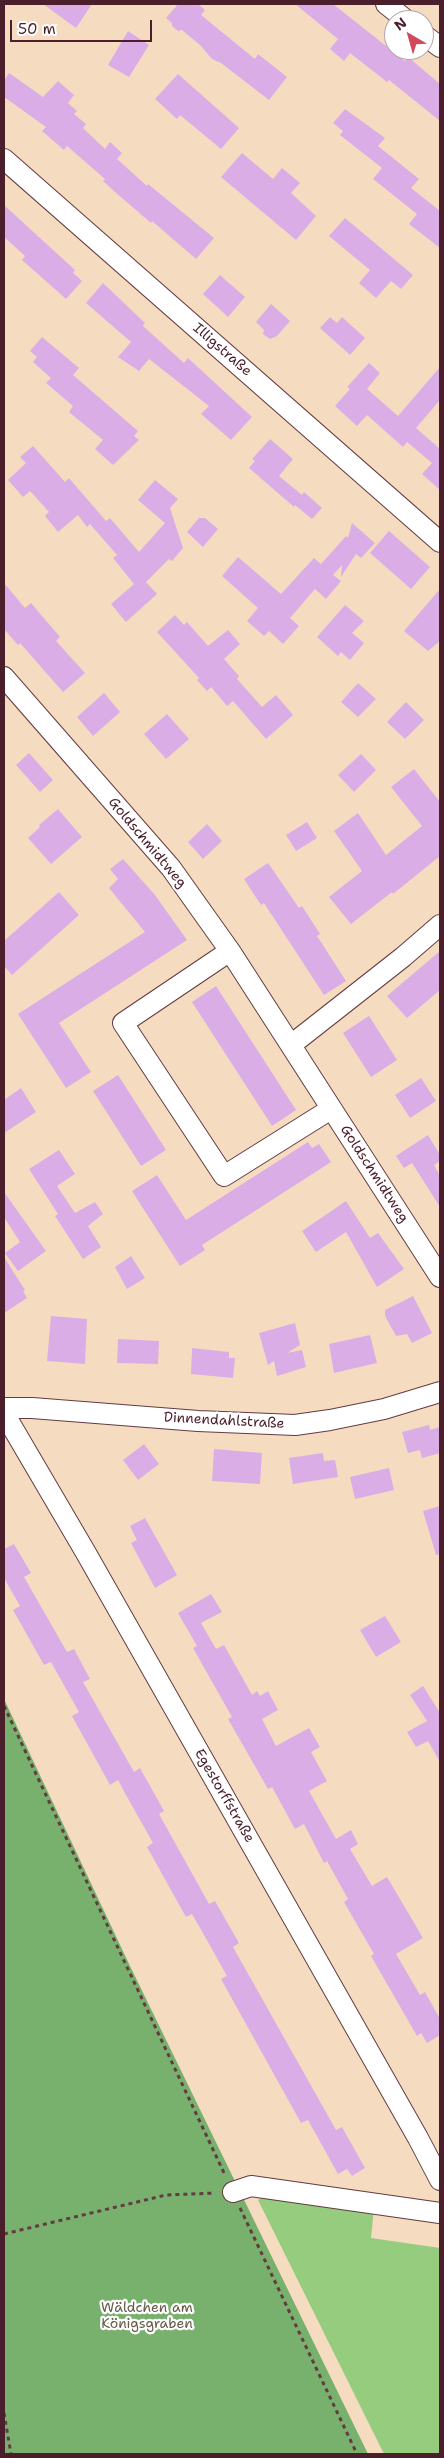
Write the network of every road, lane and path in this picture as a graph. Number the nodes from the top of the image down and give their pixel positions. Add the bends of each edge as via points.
1 (4, 159) edge
2 (440, 542) edge
3 (4, 677) edge
4 (440, 925) edge
5 (230, 950) junction
6 (291, 1046) junction
7 (331, 1108) junction
8 (440, 1277) edge
9 (440, 1392) edge
10 (4, 1408) edge
11 (4, 1413) edge
12 (4, 1706) edge
13 (440, 2180) edge
14 (233, 2192) junction
15 (440, 2213) edge
16 (4, 2234) edge
17 (4, 2413) edge
18 (11, 2454) edge
19 (356, 2454) edge

1 - 2 street, Illigstraße
3 - 5 street, Goldschmidtweg via 172,868
4 - 6 street
5 - 6 street, Goldschmidtweg
5 - 7 street via 123,1023 224,1176
6 - 7 street, Goldschmidtweg
7 - 8 street, Goldschmidtweg
9 - 10 street, Dinnendahlstraße via 384,1409 294,1425
11 - 13 street, Egestorffstraße
12 - 14 path
14 - 15 street via 251,2186
14 - 16 path via 166,2195
14 - 19 path
17 - 18 path

